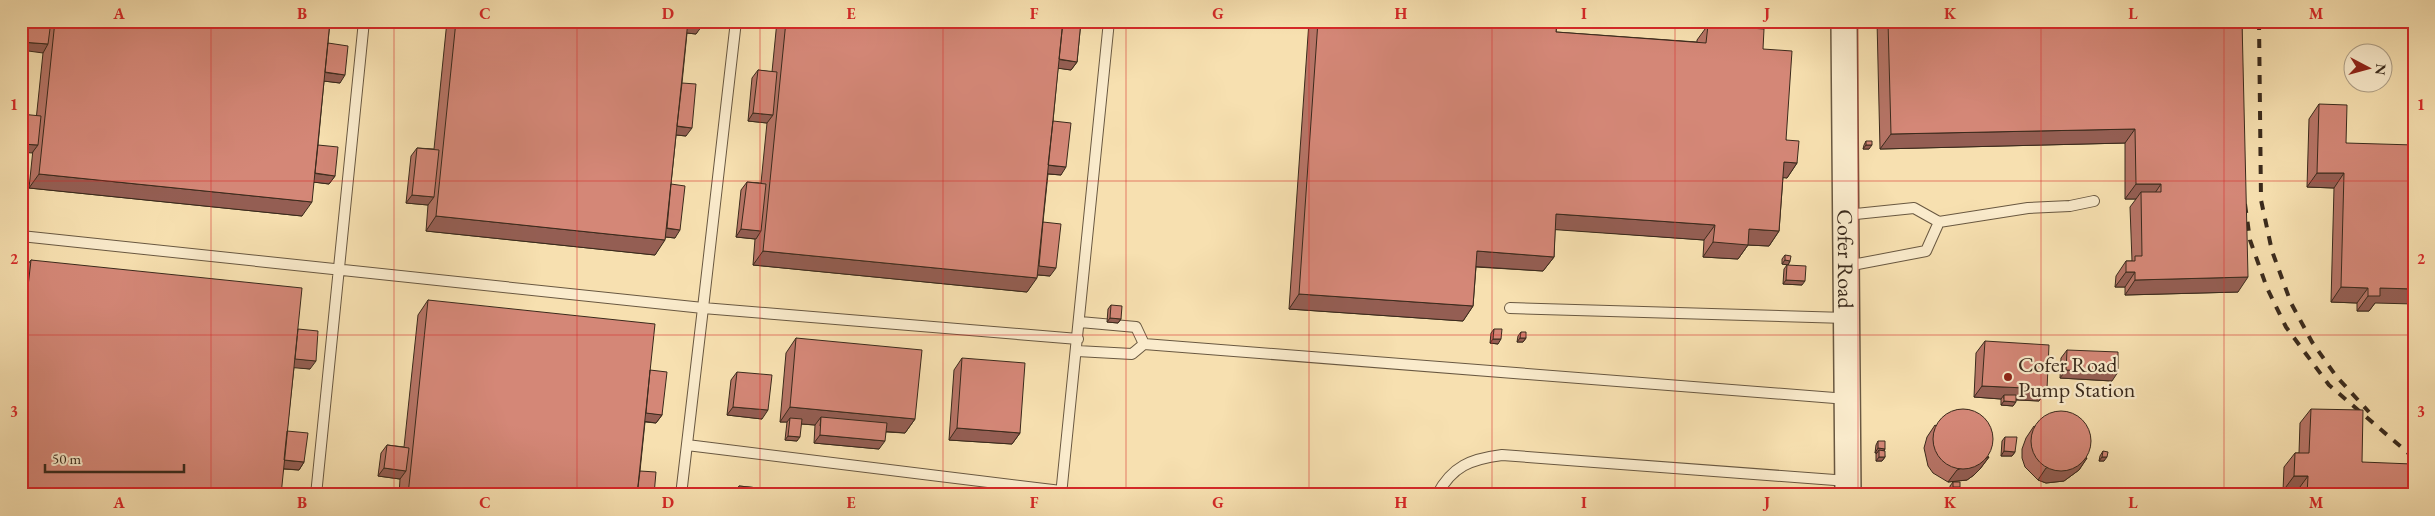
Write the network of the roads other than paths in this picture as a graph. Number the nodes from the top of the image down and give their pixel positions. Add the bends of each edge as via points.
1 (364, 21) edge
2 (736, 21) edge
3 (1109, 21) edge
4 (1844, 21) edge
5 (2094, 201) dead end
6 (1845, 215) junction
7 (1939, 222) junction
8 (21, 236) edge
9 (1846, 266) junction
10 (339, 269) junction
11 (703, 308) junction
12 (1510, 308) dead end
13 (1846, 318) junction
14 (1080, 322) junction
15 (1078, 339) junction
16 (1144, 344) junction
17 (1076, 351) junction
18 (1847, 399) junction
19 (687, 446) junction
20 (1848, 488) edge
21 (1061, 493) edge
22 (316, 495) edge
23 (681, 495) edge
24 (1437, 495) edge

1 - 10 lane
2 - 11 lane
3 - 14 lane
4 - 6 street, Cofer Road
5 - 7 lane
6 - 7 lane via 1914,208
6 - 9 street, Cofer Road
7 - 9 lane via 1926,251
8 - 10 lane
9 - 13 street, Cofer Road
10 - 11 lane
10 - 22 lane
11 - 15 lane
11 - 19 lane
12 - 13 lane
13 - 18 street, Cofer Road
14 - 15 lane
14 - 16 lane via 1136,327
15 - 17 lane
16 - 17 lane via 1132,354
16 - 18 lane
17 - 21 lane
18 - 20 street, Cofer Road
19 - 21 lane
19 - 23 lane
20 - 24 lane via 1502,455 1476,460 1454,471 1443,482

